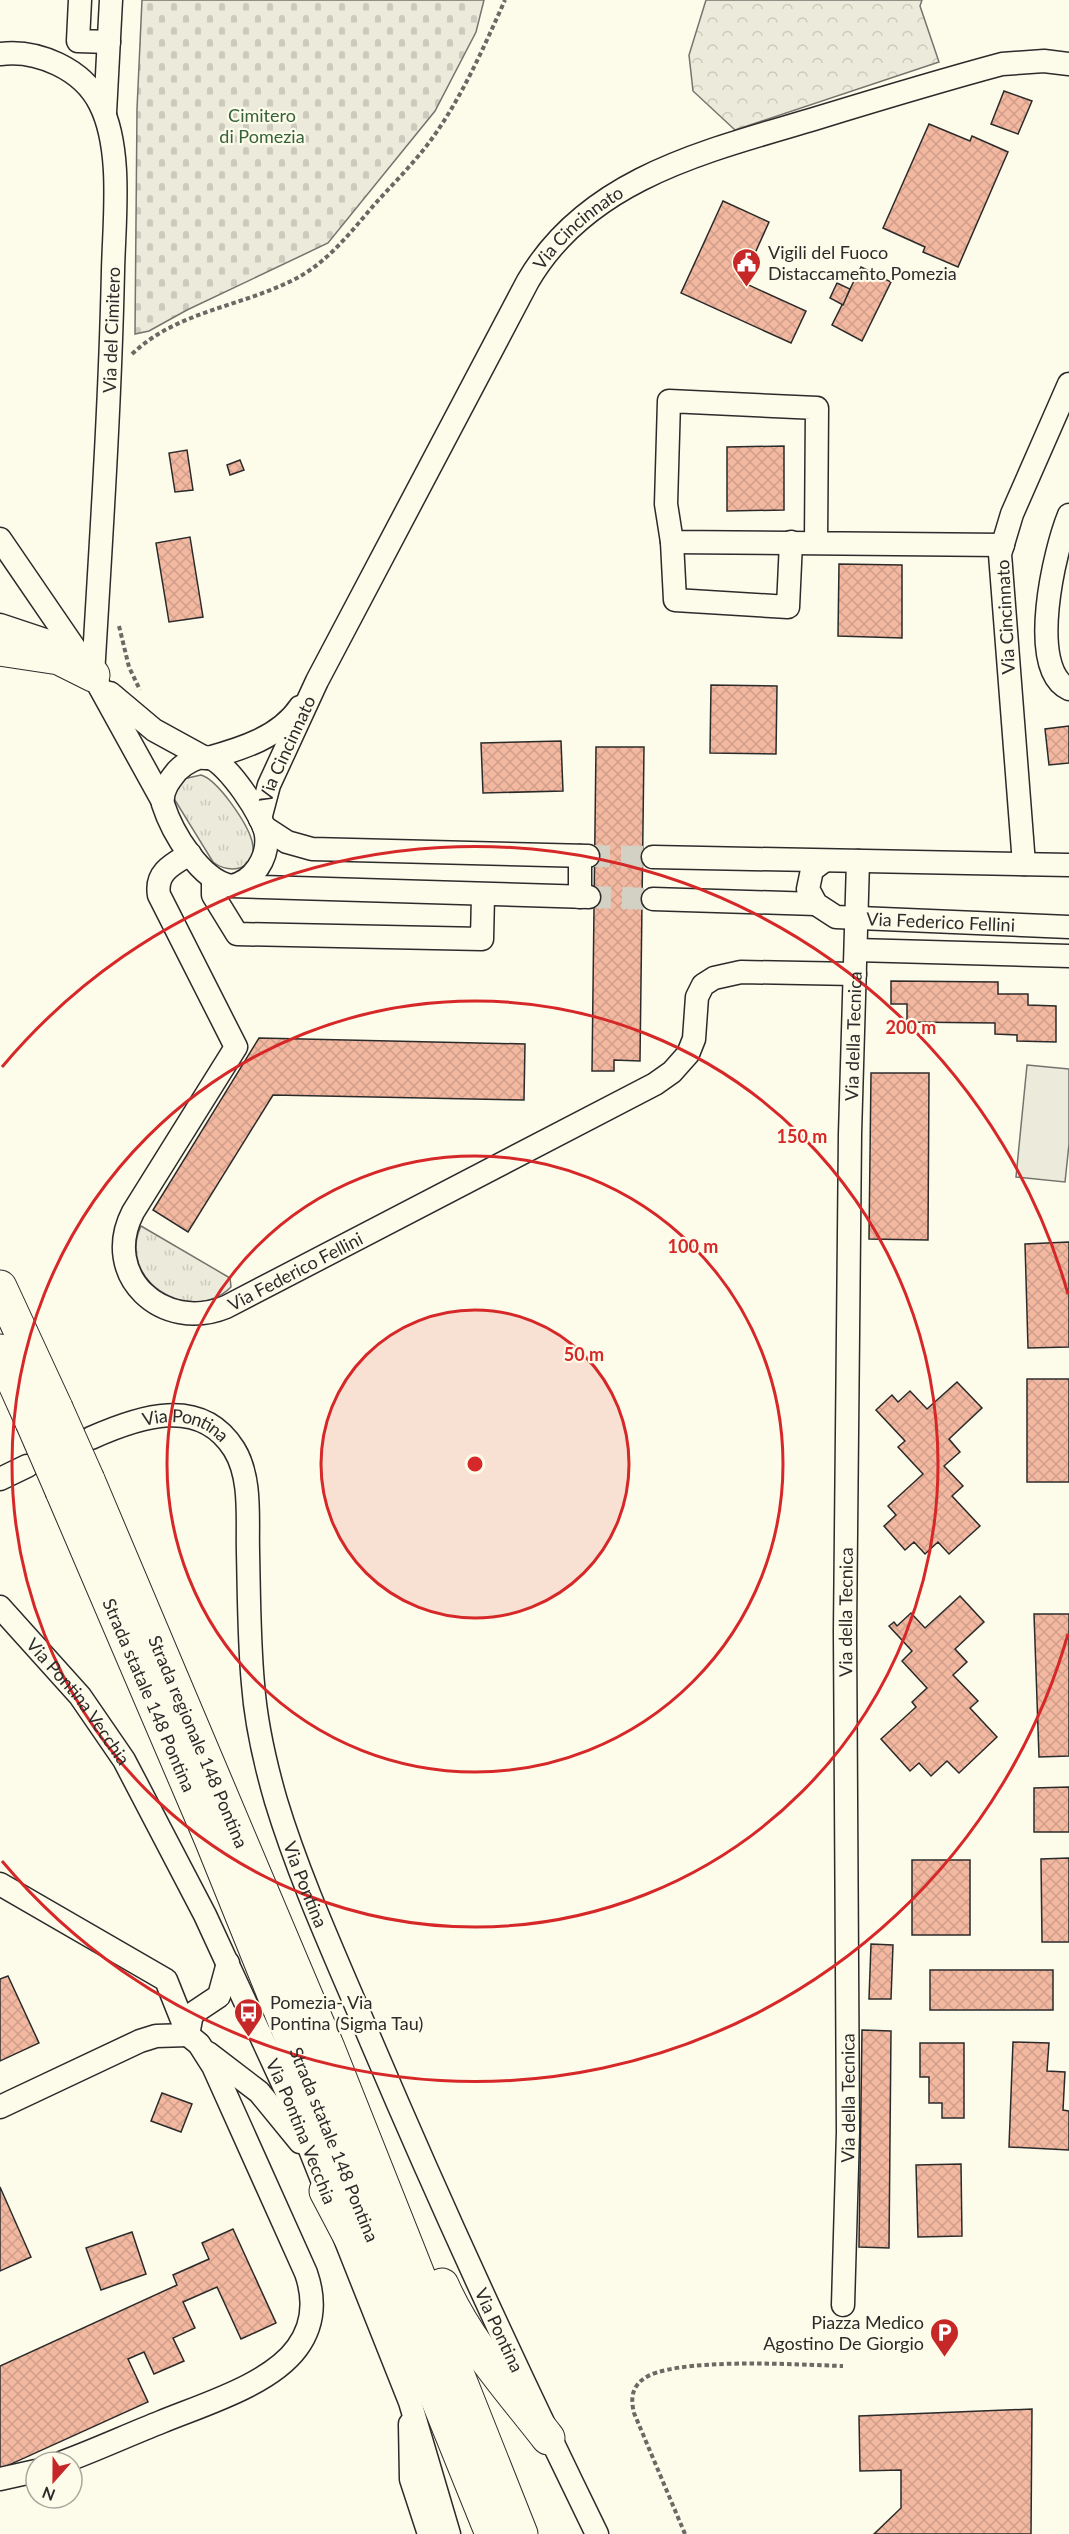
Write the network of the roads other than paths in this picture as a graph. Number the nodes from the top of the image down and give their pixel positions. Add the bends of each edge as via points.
1 (80, 0) edge
2 (111, 0) edge
3 (109, 42) junction
4 (0, 54) edge
5 (1069, 64) edge
6 (105, 115) junction
7 (1069, 384) edge
8 (1069, 515) edge
9 (0, 539) edge
10 (672, 542) junction
11 (791, 542) junction
12 (816, 542) junction
13 (1003, 545) junction
14 (97, 609) junction
15 (56, 621) junction
16 (0, 625) edge
17 (0, 649) edge
18 (93, 675) junction
19 (317, 681) junction
20 (1069, 689) edge
21 (206, 758) junction
22 (162, 800) junction
23 (262, 823) junction
24 (406, 851) junction
25 (190, 854) junction
26 (653, 857) tunnel mouth
27 (824, 861) junction
28 (858, 861) junction
29 (1024, 864) junction
30 (1069, 865) edge
31 (222, 883) junction
32 (406, 891) junction
33 (483, 896) junction
34 (653, 899) tunnel mouth
35 (816, 904) junction
36 (857, 919) junction
37 (1069, 927) edge
38 (856, 950) junction
39 (1069, 956) edge
40 (855, 974) junction
41 (0, 1287) edge
42 (0, 1351) edge
43 (44, 1415) junction
44 (91, 1437) dead end
45 (27, 1466) dead end
46 (0, 1479) edge
47 (75, 1485) junction
48 (0, 1606) edge
49 (0, 1884) edge
50 (228, 1963) junction
51 (188, 2035) junction
52 (204, 2051) junction
53 (0, 2107) edge
54 (313, 2159) junction
55 (326, 2191) joint
56 (388, 2200) junction
57 (843, 2305) dead end
58 (421, 2395) junction
59 (548, 2438) junction
60 (84, 2453) edge
61 (24, 2473) edge
62 (0, 2479) edge
63 (429, 2534) edge
64 (449, 2534) edge
65 (492, 2534) edge
66 (521, 2534) edge
67 (597, 2534) edge

1 - 3 street via 78,41
2 - 3 street
3 - 6 street
4 - 6 street, Via del Cimitero via 28,54 67,70 89,87
5 - 19 street, Via Cincinnato via 1002,64 699,154 629,185 572,224 528,280
6 - 14 street, Via del Cimitero via 113,174 110,384
7 - 13 street, Via Cincinnato via 1012,514
8 - 20 street via 1054,561 1047,613 1054,675
9 - 15 street
10 - 11 street
10 - 11 street via 675,600 788,607
10 - 12 street via 666,504 669,400 817,408
11 - 12 street
12 - 13 street
13 - 29 street, Via Cincinnato via 1001,589
14 - 15 street via 81,623
14 - 18 street, Via del Cimitero
15 - 18 street
16 - 18 street via 48,641
17 - 18 highway via 59,658
18 - 21 street via 154,730
18 - 22 street
19 - 21 street, Via Cincinnato via 297,712 279,729 247,746
19 - 23 street, Via Cincinnato via 269,785
21 - 22 street via 179,769
21 - 23 street via 228,772
22 - 25 street
23 - 24 street via 281,839 305,848
23 - 31 street via 266,841 256,871 248,881
24 - 32 street
24 - 33 street via 584,856 585,897
25 - 31 street via 200,868
25 - 40 street, Via Federico Fellini via 164,872 159,895 236,1047 133,1212 124,1241 126,1262 140,1290 159,1305 183,1314 198,1315 226,1307 655,1084 688,1054 694,1039 697,998 703,986 714,978 741,972
26 - 27 street
27 - 28 street
27 - 35 street via 814,867 808,879 809,894
28 - 29 street
28 - 36 street, Via della Tecnica
29 - 30 street
31 - 32 street
31 - 33 street via 213,895 237,934 482,939
32 - 33 street
34 - 35 street, Via Federico Fellini
35 - 36 street, Via Federico Fellini via 830,915
36 - 37 street, Via Federico Fellini
36 - 38 street, Via della Tecnica
38 - 39 street, Via Federico Fellini
38 - 40 street, Via della Tecnica
40 - 57 street, Via della Tecnica via 845,1632 848,2132
41 - 43 highway, Strada regionale 148 Pontina
42 - 43 highway, Strada regionale 148 Pontina
43 - 47 highway, Strada regionale 148 Pontina, bridge
44 - 59 street, Via Pontina via 148,1416 183,1415 212,1426 237,1454 246,1488 255,1704 283,1823 445,2215
45 - 46 street
47 - 56 highway, Strada regionale 148 Pontina via 243,1842
47 - 58 highway, Strada statale 148 Pontina
48 - 50 street, Via Pontina Vecchia via 65,1677 110,1738 176,1857
49 - 51 street via 166,1980
50 - 51 street via 219,1996 192,2014
50 - 54 street, Via Pontina Vecchia
51 - 52 street
51 - 53 street via 140,2041
52 - 54 street via 259,2092
52 - 60 street via 306,2273 312,2306 309,2324 296,2349 255,2381
54 - 55 street, Via Pontina Vecchia
55 - 58 highway
56 - 59 highway via 429,2260 469,2335
56 - 66 highway, Strada statale 148 Pontina
58 - 63 street via 411,2479
58 - 64 street
58 - 65 highway, Strada statale 148 Pontina
59 - 67 street
61 - 62 street

